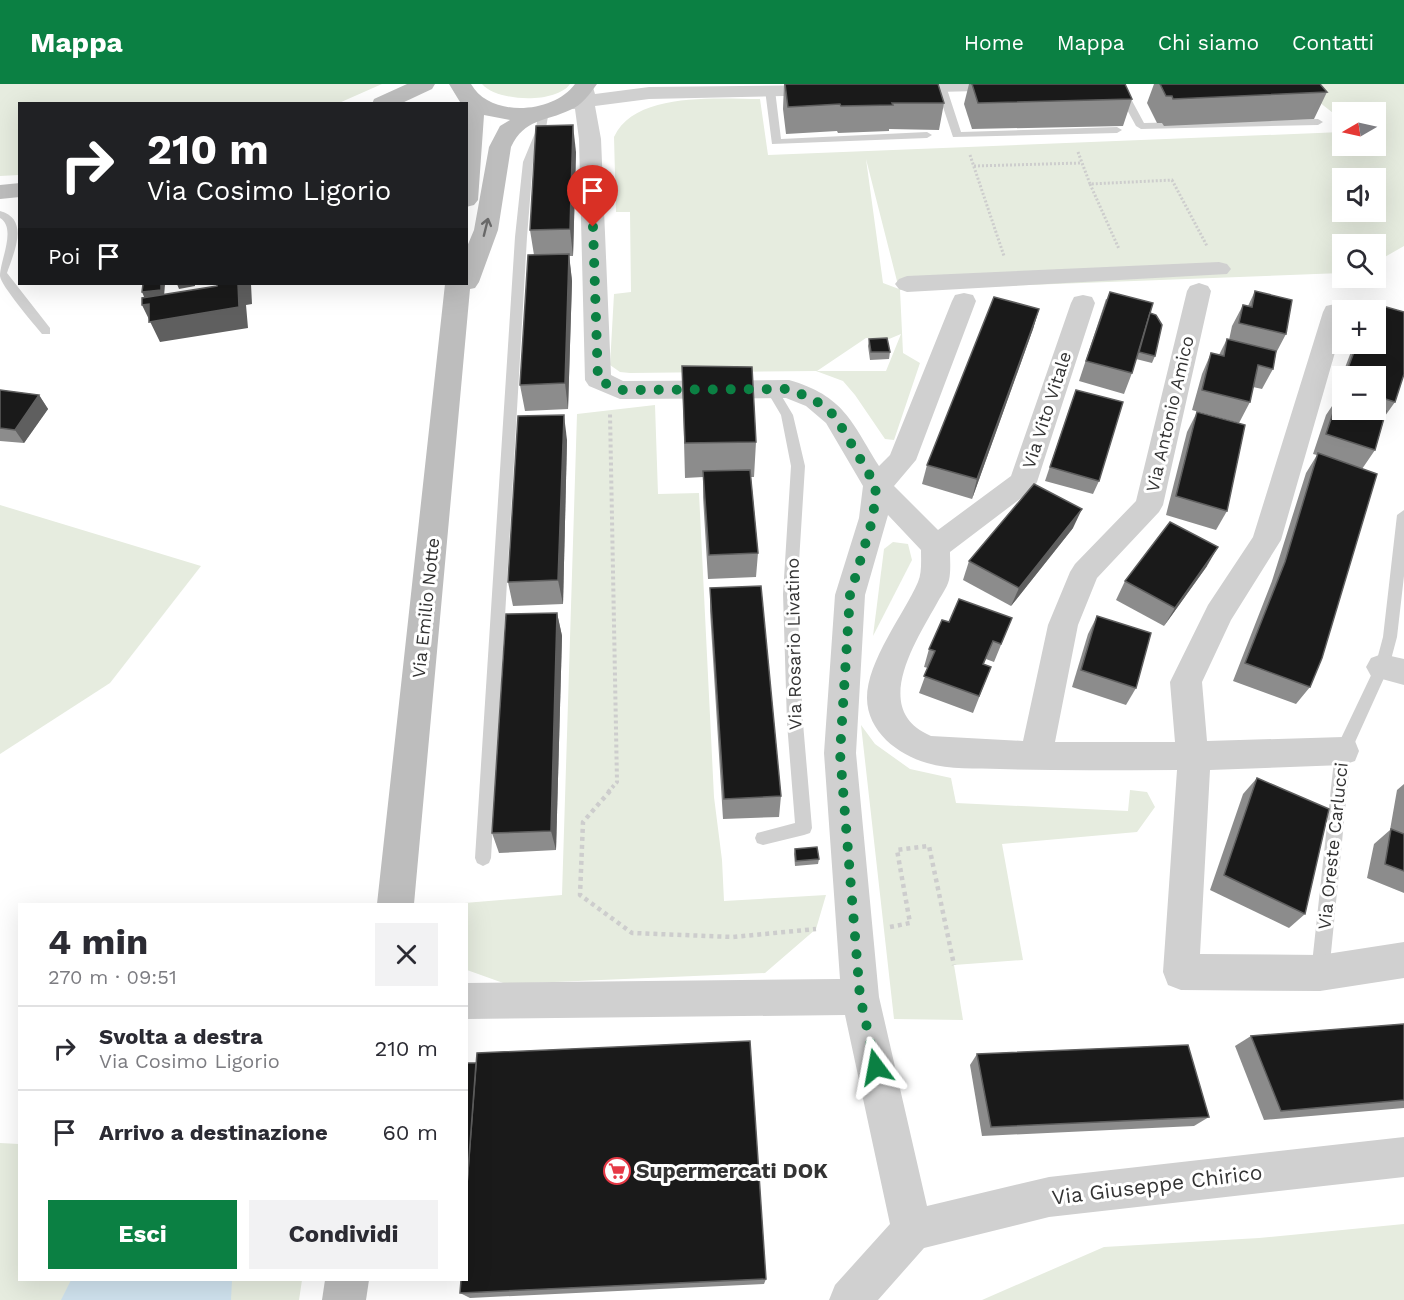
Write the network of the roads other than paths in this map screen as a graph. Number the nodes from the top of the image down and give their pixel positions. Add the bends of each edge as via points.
1 (424, 84) edge
2 (1018, 84) edge
3 (1118, 84) edge
4 (941, 86) junction
5 (878, 87) edge
6 (757, 88) edge
7 (846, 88) edge
8 (649, 93) junction
9 (464, 98) edge
10 (386, 102) edge
11 (562, 106) edge
12 (1318, 122) edge
13 (1118, 130) edge
14 (927, 135) edge
15 (590, 139) junction
16 (18, 190) edge
17 (0, 192) edge
18 (0, 214) edge
19 (1219, 269) road end
20 (468, 275) edge
21 (907, 284) dead end
22 (462, 290) edge
23 (1198, 291) dead end
24 (964, 302) dead end
25 (1083, 303) dead end
26 (1332, 322) edge
27 (46, 332) dead end
28 (771, 388) junction
29 (876, 486) junction
30 (1404, 514) edge
31 (936, 547) junction
32 (1393, 670) edge
33 (1342, 751) junction
34 (1036, 756) junction
35 (1192, 756) junction
36 (763, 838) dead end
37 (483, 858) dead end
38 (395, 903) edge
39 (1404, 960) edge
40 (1320, 973) junction
41 (860, 997) junction
42 (468, 1001) edge
43 (1404, 1157) edge
44 (912, 1230) junction
45 (347, 1281) edge
46 (344, 1300) edge
47 (849, 1300) edge

1 - 10 street
2 - 4 street
3 - 12 lane via 1141,126
4 - 5 street
4 - 13 lane via 957,135
6 - 7 street
6 - 8 street
6 - 14 lane via 776,142
8 - 11 street
8 - 15 street via 619,108
9 - 11 street via 504,113
11 - 15 street
11 - 15 street
20 -> 11 street, Via Emilio Notte via 486,231 500,147 508,131
11 - 37 lane via 528,162
15 - 28 street via 598,380 620,390
16 - 17 street
18 - 27 lane via 13,222 14,232 1,273
19 - 21 street
22 - 38 street, Via Emilio Notte
23 - 34 street, Via Antonio Amico via 1149,506 1085,572 1063,626
24 - 29 street via 902,460
25 - 31 street, Via Vito Vitale via 1023,482
26 - 35 street via 1267,540 1219,614 1186,682
28 - 29 street via 789,389 815,400 835,416
28 - 36 lane, Via Rosario Livatino via 787,415 798,466 790,594 804,828
29 - 31 street
29 - 41 street via 873,518 850,595 840,753
30 - 32 lane, Via Oreste Carlucci via 1390,637
31 - 34 street via 934,580 901,640 886,681 886,714 910,742 929,750
32 - 33 lane, Via Oreste Carlucci
33 - 35 street
33 - 40 lane, Via Oreste Carlucci
34 - 35 street
35 - 40 street via 1194,777 1181,972
39 - 40 street
41 - 42 street
41 - 44 street
43 - 44 street, Via Giuseppe Chirico via 1049,1197
44 - 47 street
45 - 46 street

